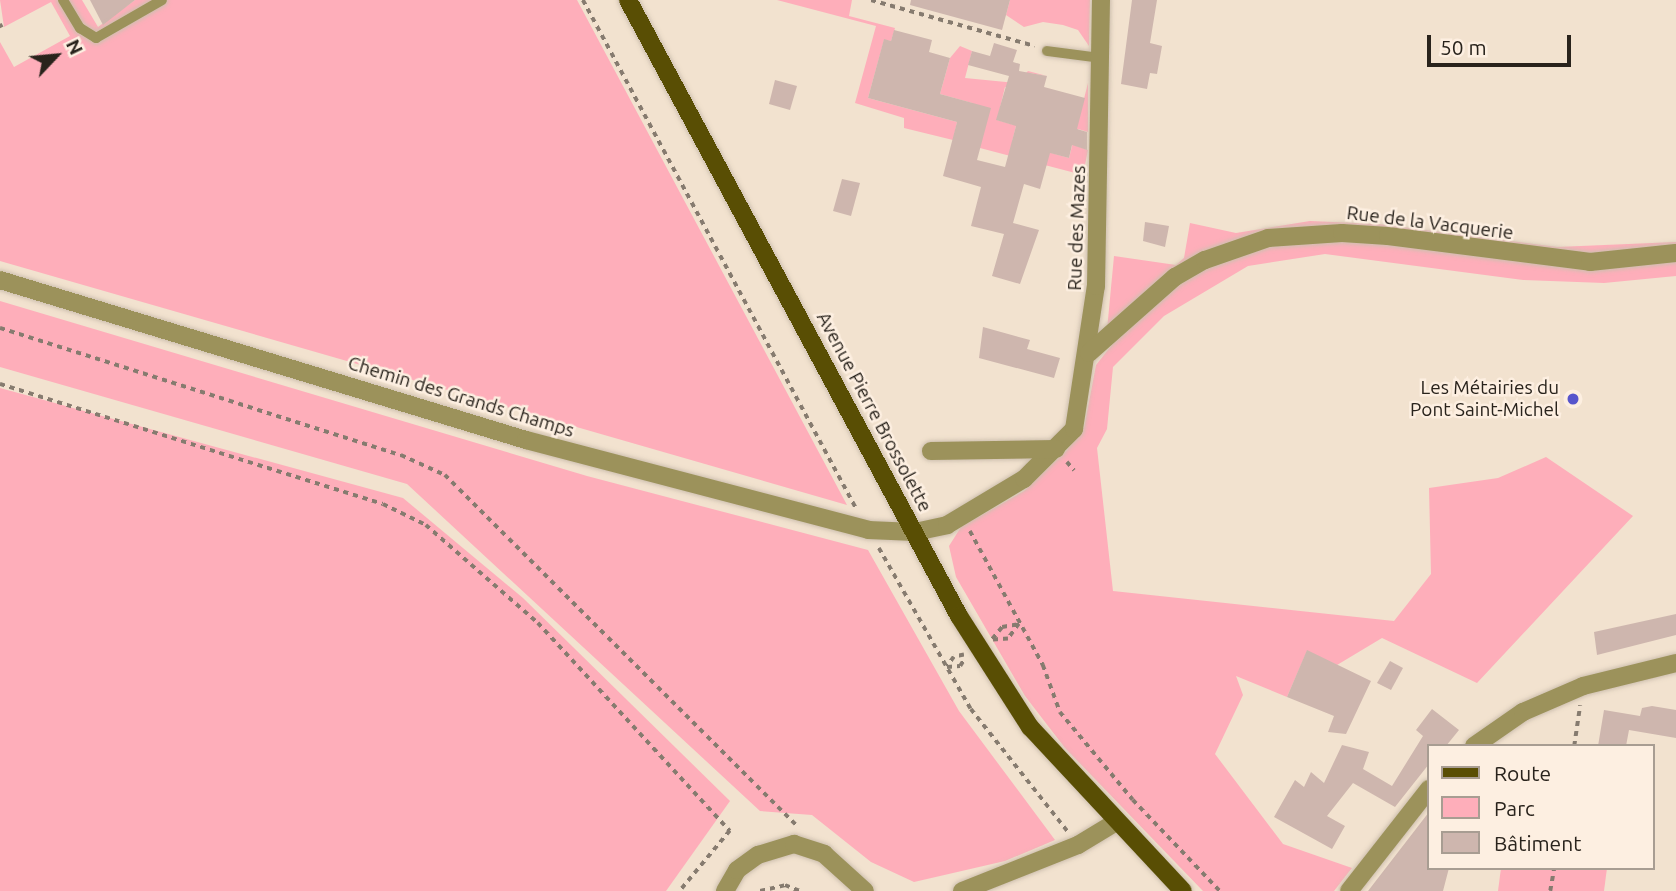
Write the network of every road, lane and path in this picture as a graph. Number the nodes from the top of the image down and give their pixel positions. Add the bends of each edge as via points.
1 (63, 0) edge
2 (162, 0) edge
3 (583, 0) edge
4 (628, 0) edge
5 (870, 0) edge
6 (1101, 0) edge
7 (1047, 51) joint
8 (1101, 58) junction
9 (1676, 253) edge
10 (0, 280) edge
11 (0, 328) edge
12 (1089, 353) junction
13 (0, 384) edge
14 (1056, 449) junction
15 (931, 452) dead end
16 (963, 517) junction
17 (868, 530) junction
18 (915, 532) junction
19 (1018, 624) junction
20 (1676, 663) edge
21 (947, 667) junction
22 (1583, 686) junction
23 (1477, 744) edge
24 (1574, 744) edge
25 (1428, 790) edge
26 (1116, 822) junction
27 (1078, 845) junction
28 (824, 854) junction
29 (1554, 870) edge
30 (680, 891) edge
31 (725, 891) edge
32 (760, 891) edge
33 (800, 891) edge
34 (865, 891) edge
35 (962, 891) edge
36 (1183, 891) edge
37 (1220, 891) edge
38 (1349, 891) edge
39 (1550, 891) edge

1 - 2 lane via 80,28 96,38
3 - 17 path
4 - 18 main road, Avenue Pierre Brossolette
5 - 7 path
6 - 8 street, Rue des Mazes
7 - 8 lane
8 - 12 street, Rue des Mazes via 1096,286
9 - 12 street, Rue de la Vacquerie via 1590,262 1388,236 1342,233 1268,238 1205,260 1175,277
10 - 17 street, Chemin des Grands Champs via 526,440
11 - 28 path via 401,455 446,475
12 - 14 street, Rue des Mazes via 1074,429
13 - 30 path via 383,503 426,525 538,624 730,831
14 - 15 street
14 - 16 street, Rue des Mazes via 1024,479
16 - 18 street, Rue des Mazes
16 - 19 path
17 - 18 street, Chemin des Grands Champs
17 - 21 path
18 - 26 main road, Avenue Pierre Brossolette via 959,615 1030,727
19 - 19 path via 1002,627 991,640 1008,639
19 - 37 path via 1043,665 1060,712 1133,800
20 - 22 street
21 - 21 path via 960,666 967,654 954,657
21 - 27 path via 971,709
22 - 23 street via 1523,712
22 - 24 path
25 - 38 street
26 - 27 street
26 - 36 main road, Avenue Pierre Brossolette
27 - 35 street
28 - 31 street via 794,844 781,845 737,870
28 - 34 street
29 - 39 path
32 - 33 path via 785,885

